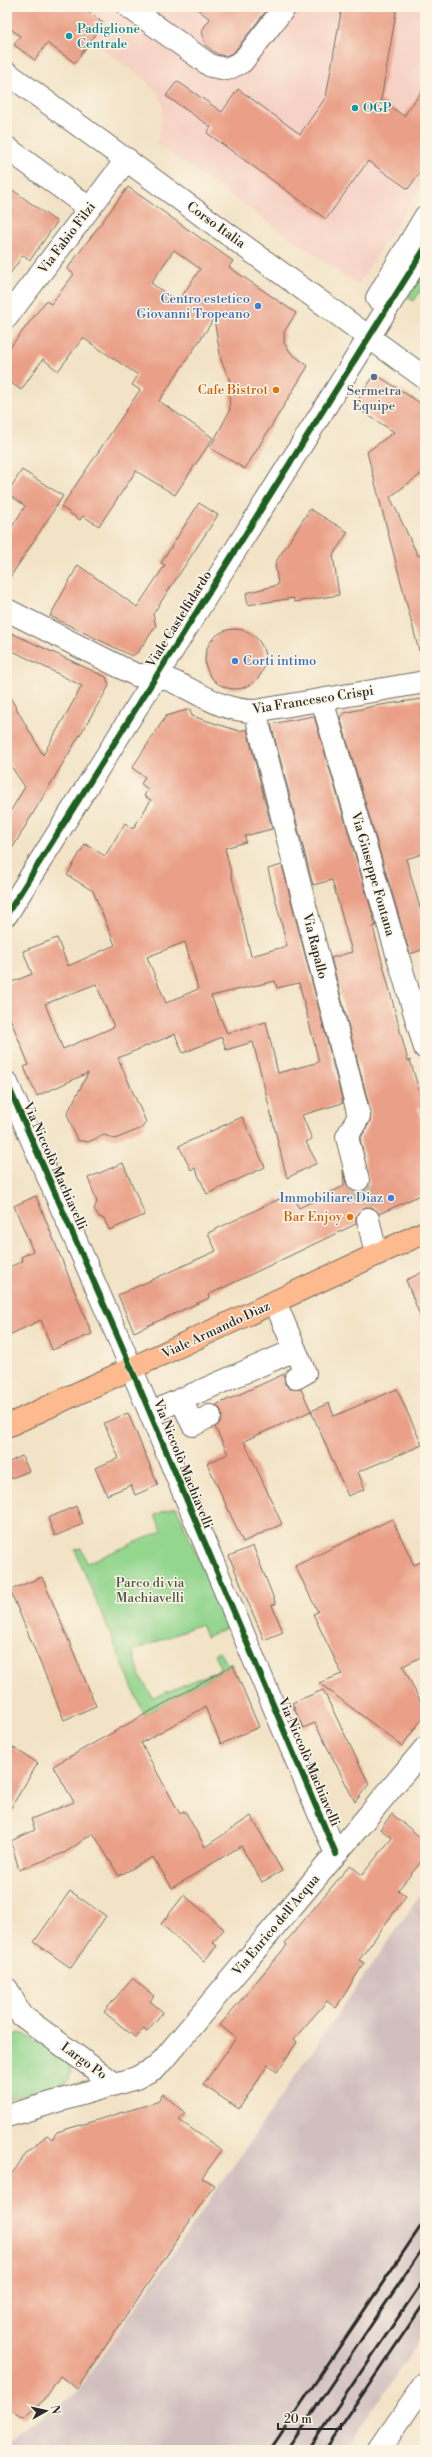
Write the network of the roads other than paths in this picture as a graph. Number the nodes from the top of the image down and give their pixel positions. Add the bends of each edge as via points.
1 (129, 7) edge
2 (285, 7) edge
3 (7, 73) edge
4 (7, 148) edge
5 (127, 160) junction
6 (89, 208) junction
7 (425, 217) edge
8 (425, 248) edge
9 (7, 317) edge
10 (363, 332) junction
11 (425, 378) edge
12 (7, 610) edge
13 (156, 676) junction
14 (425, 682) edge
15 (322, 700) junction
16 (255, 711) junction
17 (7, 914) edge
18 (425, 1048) edge
19 (7, 1083) edge
20 (358, 1180) tunnel mouth
21 (368, 1219) tunnel mouth
22 (425, 1232) edge
23 (376, 1254) junction
24 (274, 1302) junction
25 (295, 1350) junction
26 (132, 1369) junction
27 (296, 1378) dead end
28 (181, 1399) junction
29 (150, 1413) junction
30 (210, 1416) dead end
31 (7, 1426) edge
32 (425, 1748) edge
33 (336, 1854) junction
34 (9, 2000) edge
35 (115, 2084) junction
36 (7, 2116) edge
37 (425, 2383) edge
38 (379, 2450) edge

1 - 2 street via 211,66 227,69 242,62
3 - 5 street, Corso Italia
4 - 6 street
5 - 6 street, Via Fabio Filzi
5 - 10 street, Corso Italia
6 - 9 street, Via Fabio Filzi
7 - 10 street
8 - 10 street
10 - 11 street, Corso Italia
10 - 13 street, Viale Castelfidardo
12 - 13 street, Via Francesco Crispi via 136,675
13 - 16 street, Via Francesco Crispi via 224,707
13 - 17 street, Viale Castelfidardo
14 - 15 street, Via Francesco Crispi
15 - 16 street, Via Francesco Crispi
15 - 18 street, Via Giuseppe Fontana
16 - 20 street, Via Rapallo via 359,1116 347,1137
19 - 26 street, Via Niccolò Machiavelli
21 - 23 street
22 - 23 main road, Viale Armando Diaz
23 - 24 main road, Viale Armando Diaz
24 - 25 street
24 - 26 main road, Viale Armando Diaz
25 - 27 street via 305,1374
25 - 28 street
26 - 29 street, Via Niccolò Machiavelli
26 - 31 main road, Viale Armando Diaz
28 - 29 street
28 - 30 street via 192,1425
29 - 33 street, Via Niccolò Machiavelli
32 - 33 street, Via Enrico dell'Acqua
33 - 35 street, Via Enrico dell'Acqua via 157,2067
34 - 35 street, Largo Po via 21,2015
35 - 36 street, Largo Po
37 - 38 street

